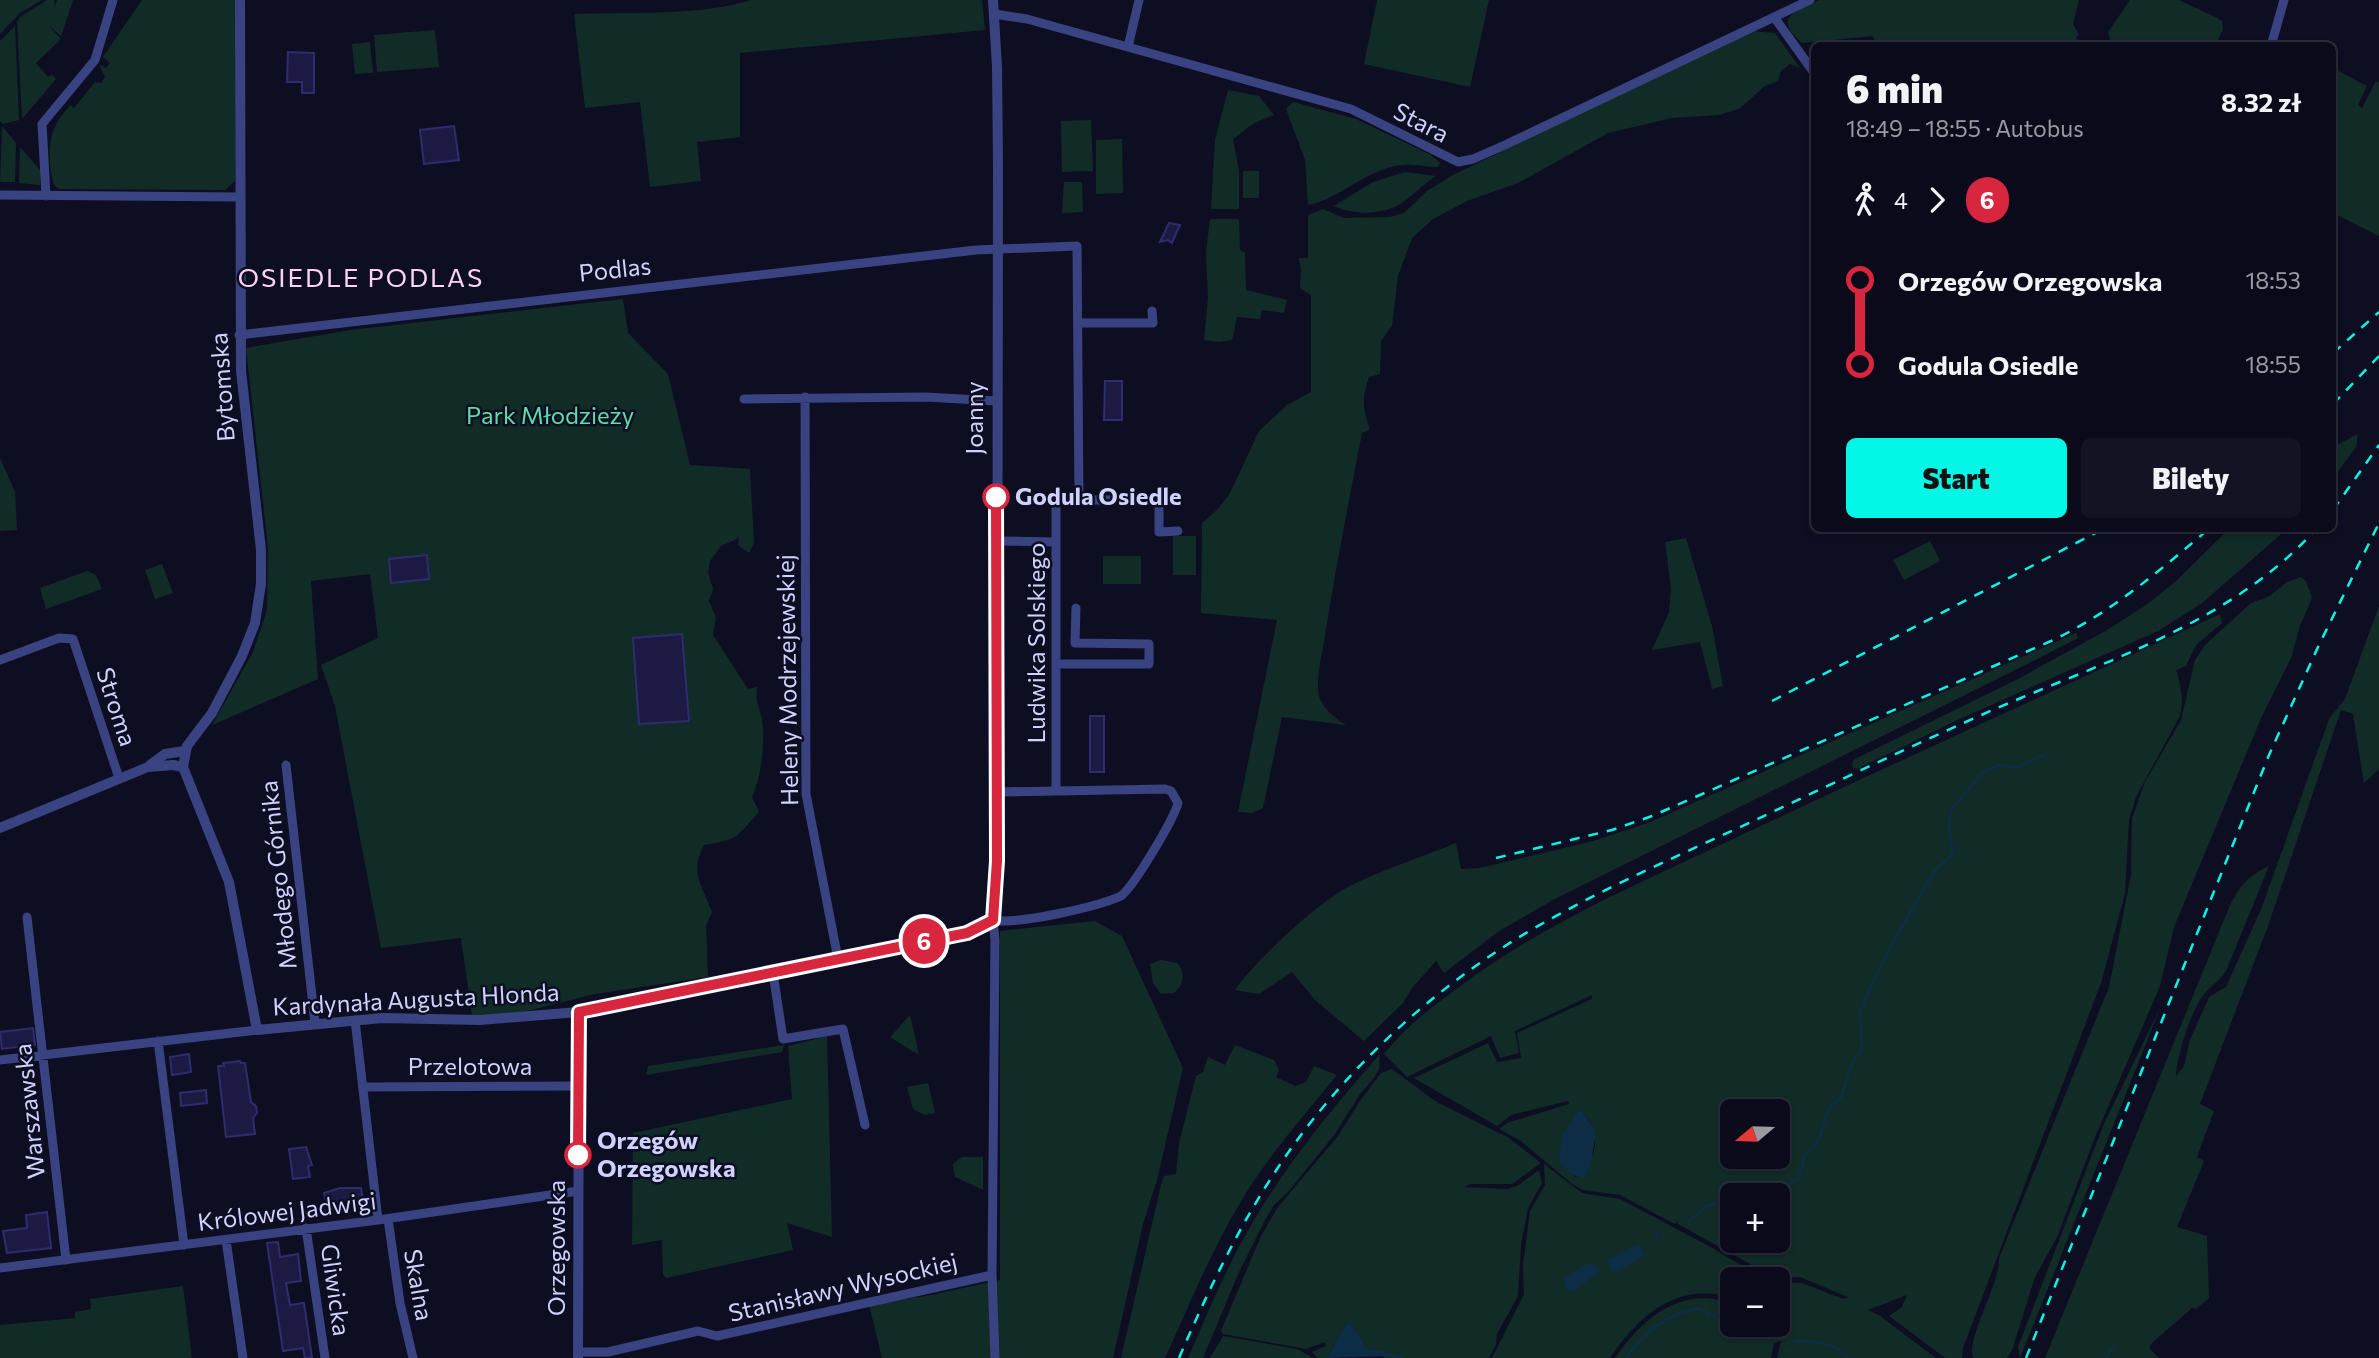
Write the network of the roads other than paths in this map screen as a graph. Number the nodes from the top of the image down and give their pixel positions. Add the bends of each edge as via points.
1 (113, 0) edge
2 (240, 0) edge
3 (993, 0) edge
4 (1139, 0) edge
5 (1810, 0) edge
6 (2284, 0) edge
7 (993, 14) junction
8 (1774, 17) junction
9 (2272, 42) edge
10 (1128, 47) junction
11 (1811, 68) edge
12 (0, 195) edge
13 (46, 196) junction
14 (239, 197) junction
15 (996, 250) junction
16 (1152, 311) dead end
17 (1078, 323) junction
18 (239, 335) junction
19 (805, 397) junction
20 (744, 399) dead end
21 (996, 401) junction
22 (1079, 500) junction
23 (1178, 531) dead end
24 (996, 541) junction
25 (1056, 542) junction
26 (1076, 608) dead end
27 (0, 660) edge
28 (1056, 664) junction
29 (184, 758) junction
30 (286, 765) dead end
31 (119, 778) junction
32 (1056, 790) junction
33 (997, 792) junction
34 (0, 828) edge
35 (27, 917) dead end
36 (993, 920) junction
37 (838, 959) junction
38 (773, 973) junction
39 (579, 1012) junction
40 (355, 1020) junction
41 (315, 1023) junction
42 (257, 1030) junction
43 (158, 1041) junction
44 (44, 1055) junction
45 (0, 1060) edge
46 (578, 1086) junction
47 (363, 1087) junction
48 (865, 1125) dead end
49 (578, 1191) junction
50 (383, 1219) junction
51 (306, 1228) junction
52 (226, 1240) junction
53 (184, 1245) junction
54 (66, 1259) junction
55 (0, 1268) edge
56 (992, 1275) junction
57 (578, 1355) edge
58 (243, 1358) edge
59 (325, 1358) edge
60 (414, 1358) edge
61 (995, 1358) edge

1 - 13 street via 95,60 42,124
2 - 14 street, Bytomska
3 - 7 street, Joanny
4 - 10 street
5 - 8 street, Stara
6 - 9 street
7 - 10 street, Stara
7 - 15 street, Joanny
8 - 10 street, Stara via 1505,145 1458,162 1351,109
8 - 11 street
12 - 13 street
13 - 14 street
14 - 18 street, Bytomska
15 - 17 street via 1077,246
15 - 18 street, Podlas
15 - 21 street, Joanny
16 - 17 street via 1153,323
17 - 22 street
18 - 29 street, Bytomska via 261,550 260,599 242,656
19 - 20 street
19 - 21 street
19 - 37 street, Heleny Modrzejewskiej via 806,794
21 - 24 street, Joanny
22 - 23 street via 1159,500 1159,532
22 - 25 street, Ludwika Solskiego via 1056,500
24 - 25 street
24 - 33 street, Joanny
25 - 28 street, Ludwika Solskiego
26 - 28 street via 1075,643 1149,644 1149,664
27 - 31 street, Stroma via 59,638 73,639
28 - 32 street, Ludwika Solskiego
29 - 31 street
29 - 42 street via 229,882
30 - 41 street, Młodego Górnika
31 - 34 street
32 - 33 street
32 - 36 street via 1165,789 1176,797 1177,807 1129,890 1112,900 1024,920
33 - 36 street, Joanny
35 - 44 street, Warszawska
36 - 37 street, Kardynała Augusta Hlonda via 967,933
36 - 56 street
37 - 38 street, Kardynała Augusta Hlonda
38 - 39 street, Kardynała Augusta Hlonda
38 - 48 street via 783,1039 843,1029
39 - 40 street, Kardynała Augusta Hlonda via 480,1020
39 - 46 street, Orzegowska
40 - 41 street, Kardynała Augusta Hlonda
40 - 47 street, Skalna
41 - 42 street, Kardynała Augusta Hlonda
42 - 43 street, Kardynała Augusta Hlonda
43 - 44 street, Kardynała Augusta Hlonda
43 - 53 street
44 - 45 street, Kardynała Augusta Hlonda
44 - 54 street, Warszawska
46 - 47 street, Przelotowa
46 - 49 street, Orzegowska
47 - 50 street, Skalna
49 - 50 street, Królowej Jadwigi
49 - 57 street, Orzegowska
50 - 51 street, Królowej Jadwigi
50 - 60 street, Skalna
51 - 52 street, Królowej Jadwigi
51 - 59 street, Gliwicka
52 - 53 street, Królowej Jadwigi
52 - 58 street
53 - 54 street, Królowej Jadwigi
54 - 55 street, Królowej Jadwigi
56 - 57 street, Stanisławy Wysockiej via 717,1336 698,1331
56 - 61 street

